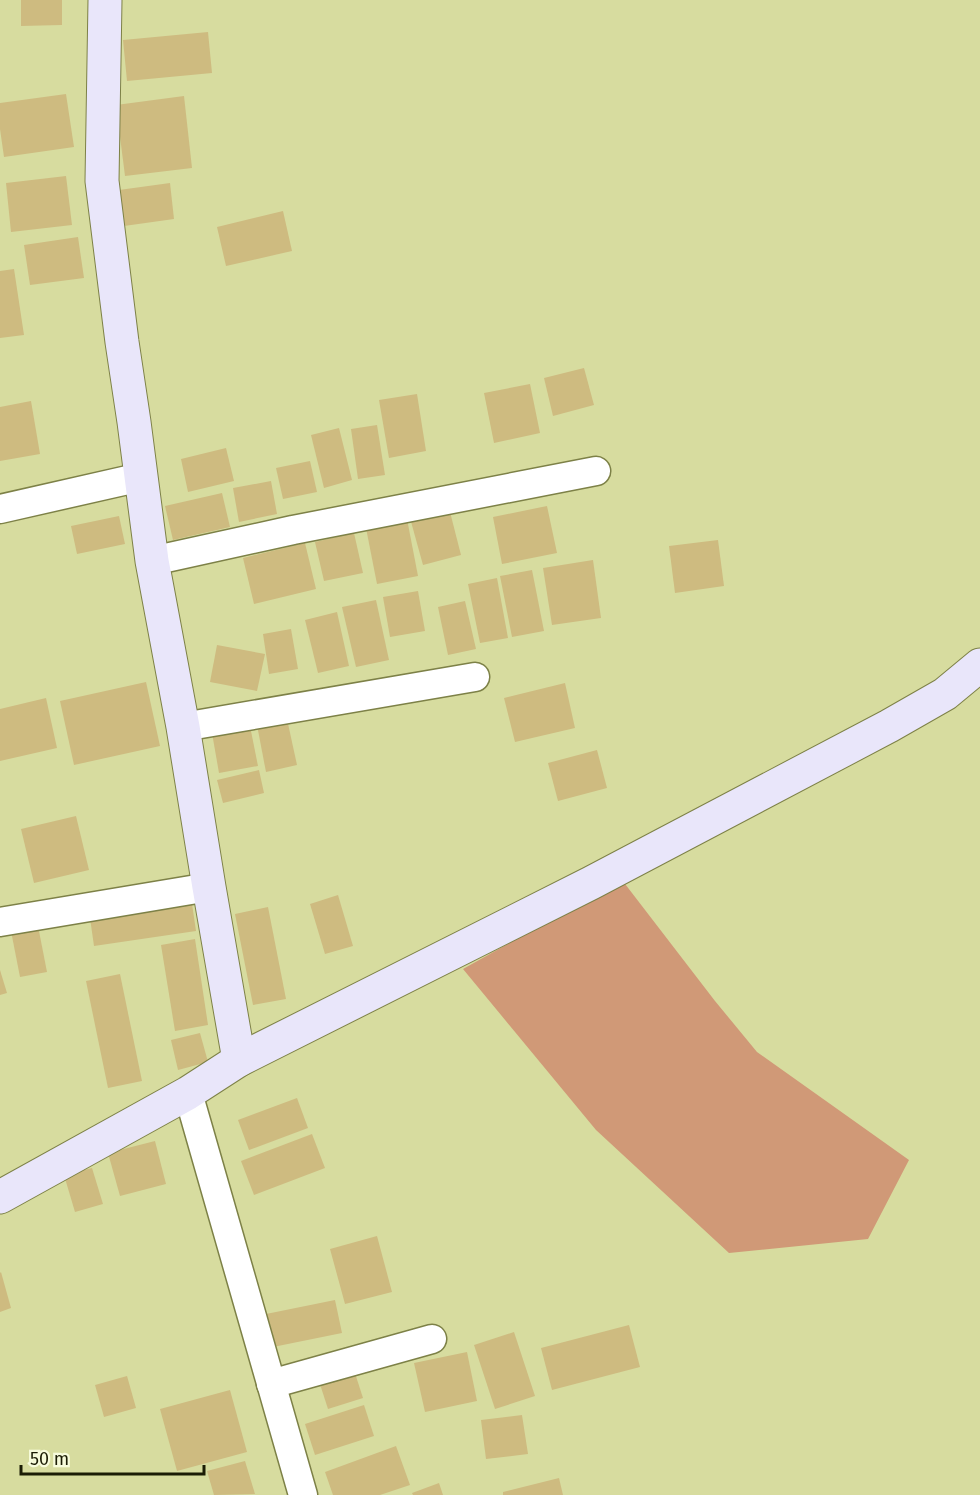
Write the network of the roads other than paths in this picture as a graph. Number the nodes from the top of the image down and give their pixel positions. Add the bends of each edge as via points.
1 (105, 0) edge
2 (596, 471) dead end
3 (141, 477) junction
4 (0, 509) edge
5 (152, 561) junction
6 (980, 665) edge
7 (475, 677) dead end
8 (183, 727) junction
9 (209, 887) junction
10 (0, 922) edge
11 (239, 1060) junction
12 (188, 1093) junction
13 (0, 1197) edge
14 (432, 1339) dead end
15 (271, 1384) junction
16 (303, 1495) edge

1 - 3 street via 102,181
2 - 5 street
3 - 4 street
3 - 5 street
5 - 8 street
6 - 11 street via 945,694 889,726 591,883
7 - 8 street
8 - 9 street
9 - 10 street
9 - 11 street
11 - 12 street
12 - 13 street
12 - 15 street
14 - 15 street
15 - 16 street

